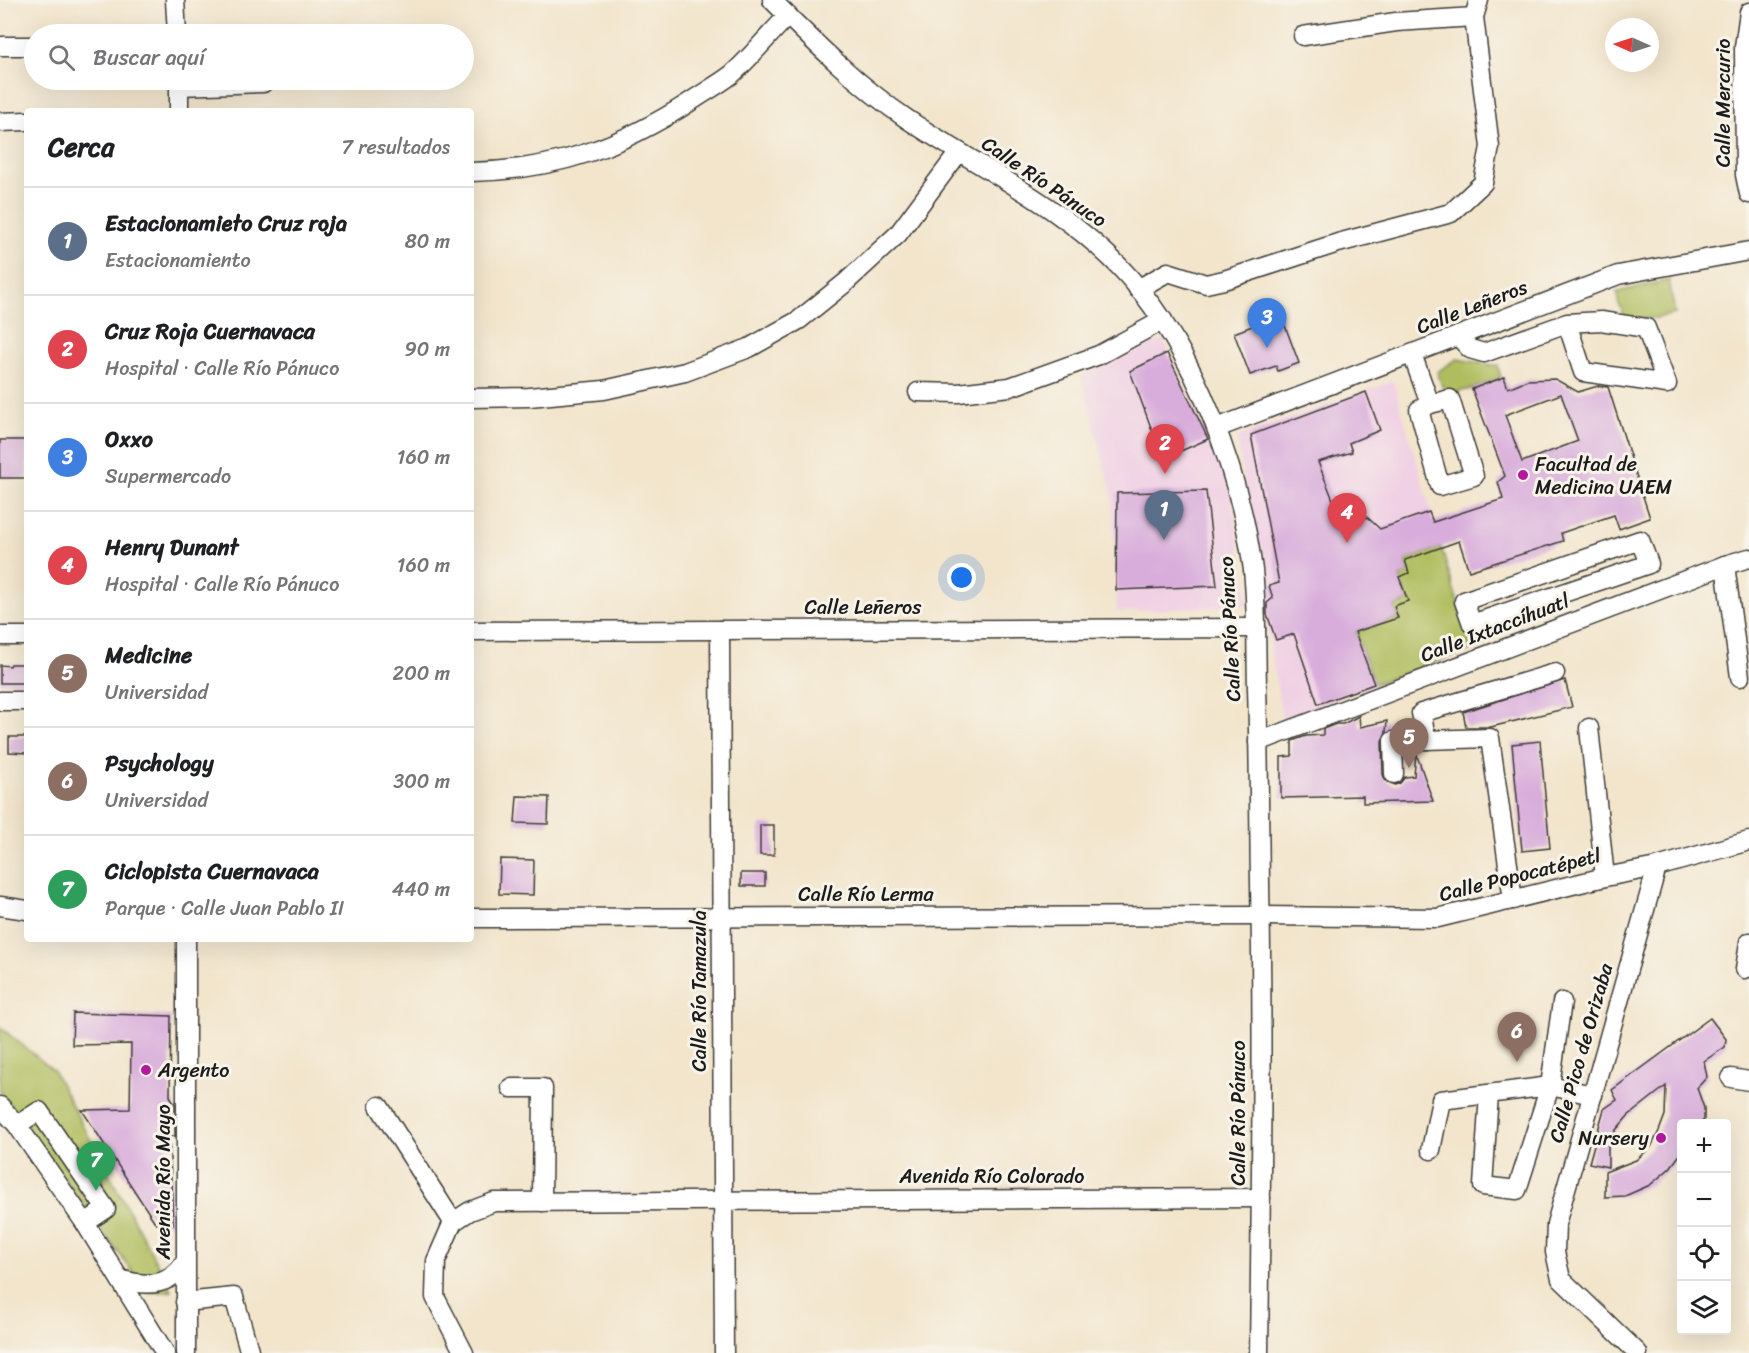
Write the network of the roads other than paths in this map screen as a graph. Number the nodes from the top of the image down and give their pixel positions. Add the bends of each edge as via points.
1 (175, 0) edge
2 (772, 0) edge
3 (1477, 9) edge
4 (1749, 12) edge
5 (788, 16) junction
6 (176, 24) edge
7 (1304, 36) dead end
8 (0, 46) edge
9 (24, 46) edge
10 (179, 90) edge
11 (179, 108) edge
12 (1747, 110) edge
13 (24, 121) edge
14 (0, 122) edge
15 (959, 152) junction
16 (474, 172) edge
17 (1749, 194) edge
18 (1749, 251) edge
19 (1138, 289) junction
20 (1516, 314) junction
21 (1163, 320) junction
22 (1567, 323) junction
23 (1458, 336) junction
24 (1531, 337) junction
25 (1412, 354) junction
26 (918, 392) dead end
27 (474, 398) edge
28 (1430, 404) junction
29 (1217, 429) junction
30 (1592, 557) junction
31 (1749, 558) edge
32 (1571, 564) junction
33 (1725, 565) junction
34 (1600, 580) junction
35 (1581, 586) junction
36 (1611, 608) junction
37 (1592, 615) junction
38 (1256, 627) junction
39 (720, 630) junction
40 (474, 631) edge
41 (0, 636) edge
42 (24, 636) edge
43 (1556, 673) dead end
44 (1740, 677) dead end
45 (1410, 684) junction
46 (0, 701) edge
47 (24, 701) edge
48 (1421, 713) junction
49 (1589, 728) dead end
50 (1427, 740) junction
51 (1258, 742) junction
52 (1394, 774) dead end
53 (1749, 841) edge
54 (1657, 867) junction
55 (1605, 877) junction
56 (1513, 900) junction
57 (0, 906) edge
58 (24, 910) edge
59 (1261, 916) junction
60 (722, 917) junction
61 (474, 918) edge
62 (186, 942) edge
63 (1749, 942) edge
64 (1744, 969) dead end
65 (1562, 1002) dead end
66 (1550, 1086) junction
67 (511, 1088) dead end
68 (1489, 1094) junction
69 (1593, 1095) junction
70 (0, 1106) edge
71 (379, 1106) dead end
72 (17, 1125) junction
73 (1431, 1150) dead end
74 (1261, 1198) junction
75 (723, 1200) junction
76 (542, 1202) junction
77 (453, 1222) junction
78 (85, 1223) junction
79 (185, 1262) junction
80 (120, 1279) junction
81 (185, 1302) junction
82 (187, 1350) edge
83 (249, 1350) dead end
84 (165, 1353) edge
85 (464, 1353) edge
86 (724, 1353) edge
87 (1259, 1353) edge
88 (1638, 1353) edge

1 - 6 street
2 - 5 street, Calle Río Pánuco
3 - 7 street
3 - 19 street via 1490,147 1483,183 1451,213 1338,243 1224,280 1206,284 1168,272
4 - 12 street, Calle Mercurio via 1744,47
5 - 15 street, Calle Río Pánuco via 866,87
5 - 16 street via 731,75 668,116 610,145 565,161
8 - 9 street
10 - 11 street
12 - 17 street, Calle Mercurio via 1745,175
13 - 14 street
15 - 19 street, Calle Río Pánuco via 1093,239
15 - 27 street via 898,234 799,320 749,348 684,372 604,390
18 - 20 street, Calle Leñeros via 1618,275
19 - 21 street, Calle Río Pánuco
20 - 23 street, Calle Leñeros
20 - 24 street
21 - 26 street via 1099,355 1010,387 958,393
21 - 29 street, Calle Río Pánuco
22 - 22 street via 1583,372 1667,384 1646,328 1601,321
22 - 24 street
23 - 24 street via 1470,349 1484,353
23 - 25 street, Calle Leñeros
25 - 28 street
25 - 29 street, Calle Leñeros
28 - 28 street via 1419,410 1440,486 1474,476 1450,399
29 - 38 street, Calle Río Pánuco via 1238,495 1253,569
30 - 32 street
30 - 34 street
30 - 34 street via 1640,540 1649,564
31 - 33 street, Calle Ixtaccíhuatl
32 - 35 street
32 - 35 street via 1464,602 1472,624
33 - 36 street, Calle Ixtaccíhuatl
33 - 44 street
34 - 35 street
34 - 36 street
35 - 37 street
36 - 37 street, Calle Ixtaccíhuatl
37 - 45 street, Calle Ixtaccíhuatl
38 - 39 street, Calle Leñeros
38 - 51 street, Calle Río Pánuco
39 - 40 street, Calle Leñeros
39 - 60 street, Calle Río Tamazula
41 - 42 street
43 - 48 street
45 - 48 street
45 - 51 street, Calle Ixtaccíhuatl
46 - 47 street
48 - 50 street
49 - 55 street
50 - 52 street via 1393,741
50 - 56 street via 1490,738
51 - 59 street, Calle Río Pánuco
53 - 54 street, Calle Popocatépetl
54 - 55 street, Calle Popocatépetl
54 - 69 street, Calle Pico de Orizaba
55 - 56 street, Calle Popocatépetl
56 - 59 street, Calle Popocatépetl via 1438,918
57 - 58 street
59 - 60 street, Calle Río Lerma
59 - 74 street, Calle Río Pánuco
60 - 61 street, Calle Río Lerma
60 - 75 street, Calle Río Tamazula
62 - 79 street, Avenida Río Mayo
63 - 64 street
65 - 66 street
66 - 68 street
66 - 68 street via 1517,1190 1483,1186
66 - 69 street
67 - 76 street via 543,1088
68 - 73 street via 1441,1100
69 - 88 street, Calle Pico de Orizaba via 1556,1224 1555,1252 1561,1279
70 - 72 street
71 - 77 street
72 - 78 street
72 - 78 street via 39,1111 106,1209
74 - 75 street, Avenida Río Colorado
74 - 87 street, Calle Río Pánuco
75 - 76 street, Avenida Río Colorado
75 - 86 street, Calle Río Tamazula
76 - 77 street, Avenida Río Colorado via 494,1202
77 - 85 street via 436,1261 435,1297
78 - 80 street
79 - 80 street via 169,1279 157,1283 145,1285
79 - 81 street, Avenida Río Mayo
80 - 84 street
81 - 82 street, Avenida Río Mayo
81 - 83 street via 234,1297

